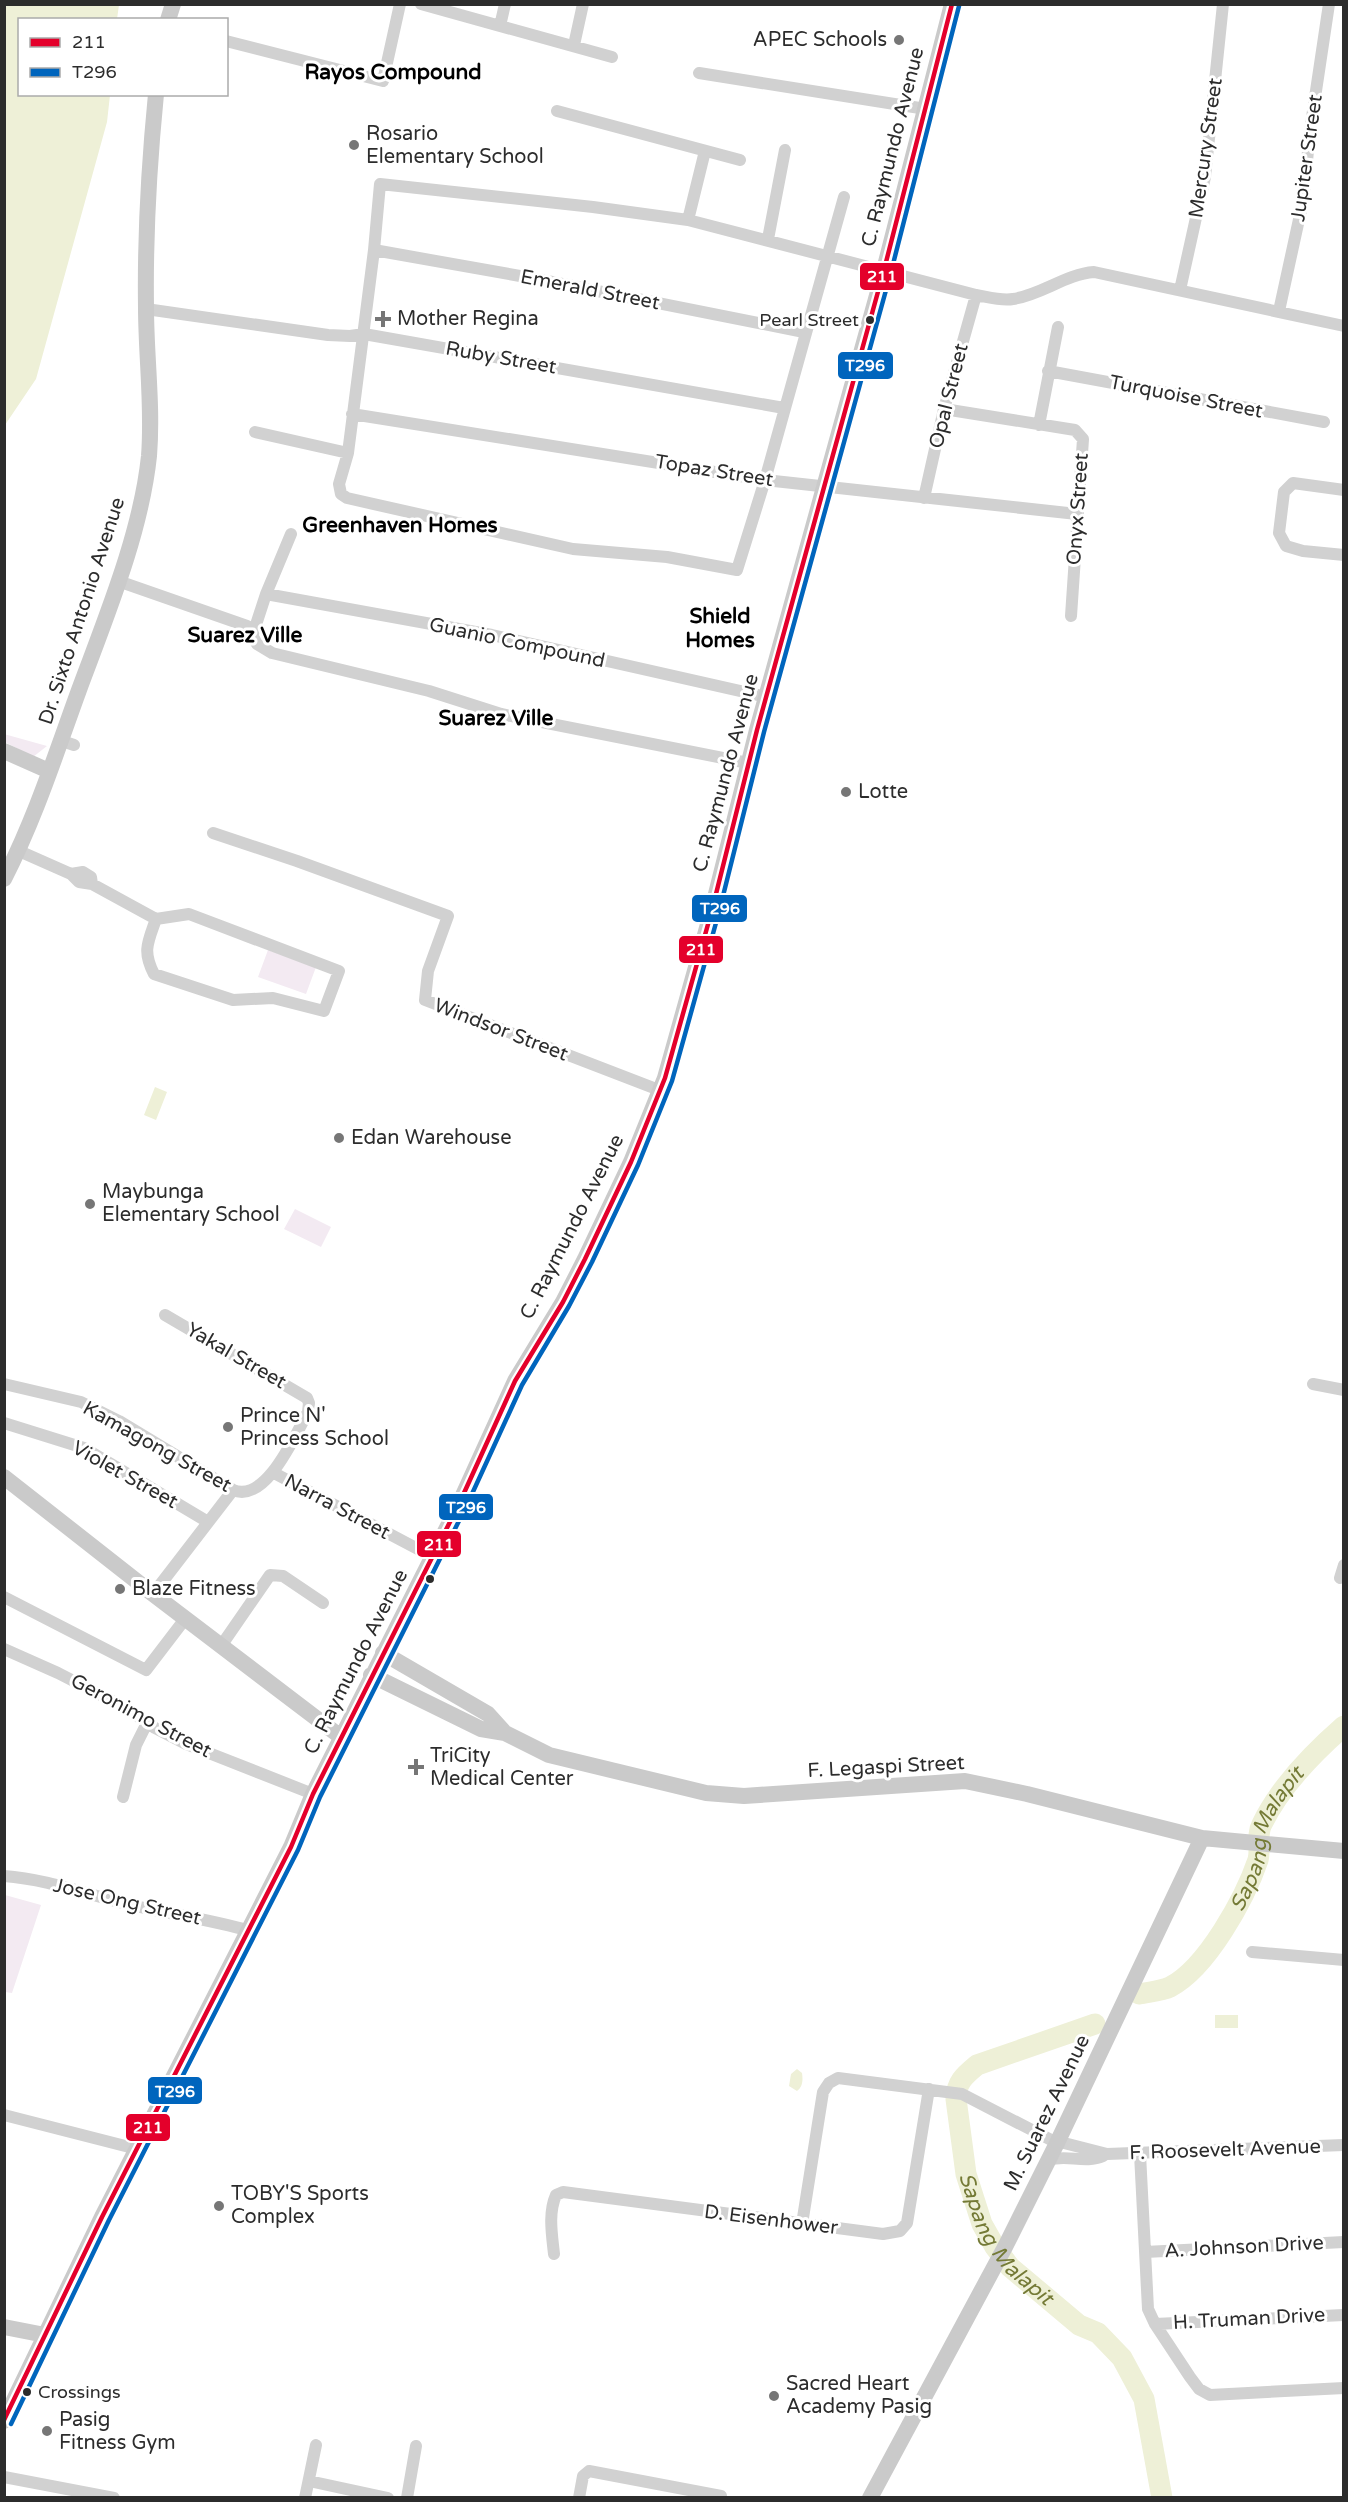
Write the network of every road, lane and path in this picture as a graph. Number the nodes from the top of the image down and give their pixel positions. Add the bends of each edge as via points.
1 (400, 4) edge
2 (421, 4) edge
3 (505, 4) edge
4 (583, 4) edge
5 (952, 4) edge
6 (1223, 4) edge
7 (1329, 4) edge
8 (500, 26) junction
9 (228, 41) edge
10 (574, 45) junction
11 (612, 57) dead end
12 (699, 73) dead end
13 (156, 96) edge
14 (926, 109) junction
15 (557, 111) dead end
16 (785, 150) dead end
17 (705, 152) junction
18 (740, 160) dead end
19 (844, 197) dead end
20 (688, 220) junction
21 (768, 239) junction
22 (374, 250) junction
23 (826, 256) junction
24 (884, 270) junction
25 (1180, 290) junction
26 (976, 295) junction
27 (146, 309) junction
28 (1279, 311) junction
29 (1344, 326) edge
30 (1058, 327) dead end
31 (804, 332) junction
32 (364, 334) junction
33 (1048, 371) junction
34 (784, 408) junction
35 (944, 409) junction
36 (352, 414) junction
37 (1324, 422) dead end
38 (1039, 424) junction
39 (255, 432) dead end
40 (348, 453) junction
41 (765, 480) junction
42 (824, 487) junction
43 (1344, 490) edge
44 (924, 498) junction
45 (1077, 514) junction
46 (291, 534) dead end
47 (1344, 555) edge
48 (118, 581) junction
49 (266, 594) junction
50 (1071, 616) dead end
51 (252, 637) junction
52 (767, 697) junction
53 (4, 752) edge
54 (748, 763) junction
55 (49, 771) junction
56 (213, 833) dead end
57 (19, 851) junction
58 (4, 879) edge
59 (156, 919) junction
60 (660, 1090) junction
61 (165, 1315) dead end
62 (4, 1384) edge
63 (1313, 1384) dead end
64 (1344, 1390) edge
65 (4, 1423) edge
66 (274, 1473) junction
67 (4, 1477) edge
68 (237, 1491) junction
69 (208, 1522) junction
70 (433, 1557) junction
71 (1344, 1565) edge
72 (1340, 1578) dead end
73 (153, 1594) junction
74 (4, 1597) edge
75 (323, 1603) dead end
76 (185, 1619) junction
77 (221, 1646) junction
78 (5, 1651) edge
79 (383, 1653) junction
80 (371, 1675) junction
81 (147, 1723) junction
82 (505, 1733) junction
83 (341, 1737) junction
84 (313, 1794) junction
85 (123, 1797) dead end
86 (1202, 1838) junction
87 (1344, 1851) edge
88 (4, 1876) edge
89 (250, 1930) junction
90 (1252, 1952) dead end
91 (1344, 1960) edge
92 (929, 2089) junction
93 (4, 2115) edge
94 (1058, 2141) junction
95 (1344, 2145) edge
96 (137, 2149) junction
97 (1107, 2154) junction
98 (1140, 2154) junction
99 (1049, 2160) junction
100 (802, 2224) junction
101 (1344, 2242) edge
102 (1145, 2252) junction
103 (554, 2254) dead end
104 (1344, 2315) edge
105 (1155, 2324) junction
106 (4, 2327) edge
107 (45, 2335) junction
108 (1344, 2388) edge
109 (4, 2421) edge
110 (316, 2445) dead end
111 (416, 2446) dead end
112 (4, 2477) edge
113 (309, 2481) junction
114 (114, 2498) edge
115 (305, 2498) edge
116 (388, 2498) edge
117 (407, 2498) edge
118 (579, 2498) edge
119 (720, 2498) edge
120 (870, 2498) edge

1 - 9 street via 383,81
2 - 8 street
3 - 8 street
4 - 10 street
5 - 14 main road, C. Raymundo Avenue
6 - 25 street, Mercury Street via 1205,177
7 - 28 street, Jupiter Street via 1303,201
8 - 10 street
10 - 11 street
12 - 14 street
13 - 27 main road, Dr. Sixto Antonio Avenue via 147,220
14 - 24 main road, C. Raymundo Avenue
15 - 17 street
16 - 21 street
17 - 18 street
17 - 20 street
19 - 23 street
20 - 21 street
20 - 22 street via 380,184
21 - 23 street
22 - 31 street, Emerald Street
22 - 32 street
23 - 24 street
23 - 31 street
24 - 26 street
24 - 42 main road, C. Raymundo Avenue
25 - 26 street via 1094,272 1013,299
25 - 28 street
26 - 35 street, Opal Street
27 - 32 street, Ruby Street via 328,335
27 - 48 main road, Dr. Sixto Antonio Avenue via 151,389 148,458
28 - 29 street
30 - 33 street
31 - 34 street
32 - 34 street, Ruby Street
32 - 36 street
33 - 37 street, Turquoise Street
33 - 38 street
34 - 41 street
35 - 38 street, Onyx Street
35 - 44 street, Opal Street
36 - 40 street
36 - 41 street, Topaz Street
38 - 45 street, Onyx Street via 1075,430 1083,439
39 - 40 street
40 - 41 street via 338,488 347,498 573,549 667,557 737,570
41 - 42 street, Topaz Street
42 - 44 street, Topaz Street
42 - 52 main road, C. Raymundo Avenue
43 - 47 street via 1293,483 1284,492 1279,533 1286,546
44 - 45 street, Topaz Street
45 - 50 street, Onyx Street
46 - 49 street
48 - 51 street via 247,626
48 - 55 main road, Dr. Sixto Antonio Avenue via 68,743
49 - 51 street
49 - 52 street, Guanio Compound via 492,635
51 - 54 street via 272,653 429,691 501,714
52 - 54 main road, C. Raymundo Avenue
53 - 55 main road
54 - 60 main road, C. Raymundo Avenue via 712,910
55 - 57 main road, Dr. Sixto Antonio Avenue
56 - 60 street, Windsor Street via 448,916 428,972 425,1000
57 - 58 main road, Dr. Sixto Antonio Avenue
57 - 59 street via 71,874 82,872 91,878 92,884
59 - 59 street via 189,914 339,971 324,1011 273,998 233,1000 154,974 146,948
60 - 70 main road, C. Raymundo Avenue via 595,1238 563,1302 521,1368
61 - 66 street, Yakal Street via 307,1398 308,1412
62 - 68 street, Kamagong Street via 81,1402
63 - 64 street
65 - 69 street, Violet Street via 84,1448
66 - 68 street via 251,1491
66 - 70 street, Narra Street
67 - 73 main road
68 - 69 street
69 - 73 street
70 - 79 main road, C. Raymundo Avenue
71 - 72 street
73 - 76 main road
74 - 76 street via 146,1670
75 - 77 street via 283,1575 270,1575
76 - 77 main road
77 - 83 main road
78 - 81 street, Geronimo Street via 77,1683
79 - 80 main road, C. Raymundo Avenue
79 - 82 main road, F. Legaspi Street via 488,1714
80 - 82 main road, F. Legaspi Street via 481,1729
80 - 83 main road, C. Raymundo Avenue
81 - 84 street, Geronimo Street via 186,1744
81 - 85 street
82 - 86 main road, F. Legaspi Street via 549,1755 706,1793 744,1796 965,1781
83 - 84 main road, C. Raymundo Avenue
84 - 89 main road, C. Raymundo Avenue
86 - 87 main road, F. Legaspi Street
86 - 94 main road, M. Suarez Avenue
88 - 89 street, Jose Ong Street
89 - 96 main road, C. Raymundo Avenue
90 - 91 street
92 - 94 street, F. Roosevelt Avenue via 962,2094
92 - 100 street, D. Eisenhower via 904,2228 883,2234
92 - 100 street via 838,2078 830,2083 823,2092
93 - 96 street
94 - 97 street, F. Roosevelt Avenue
94 - 99 main road, M. Suarez Avenue
95 - 98 street, F. Roosevelt Avenue
96 - 107 main road, C. Raymundo Avenue
97 - 98 street, F. Roosevelt Avenue
97 - 99 street, F. Roosevelt Avenue via 1097,2159
98 - 102 street
99 - 120 main road, M. Suarez Avenue
100 - 103 street, D. Eisenhower via 563,2192 553,2200
101 - 102 street, A. Johnson Drive
102 - 105 street via 1148,2309
104 - 105 street, H. Truman Drive
105 - 108 street via 1199,2389 1210,2395
106 - 107 main road
107 - 109 main road, C. Raymundo Avenue
110 - 113 street
111 - 117 street
112 - 114 street
113 - 115 street
113 - 116 street
118 - 119 street via 585,2472 589,2471

